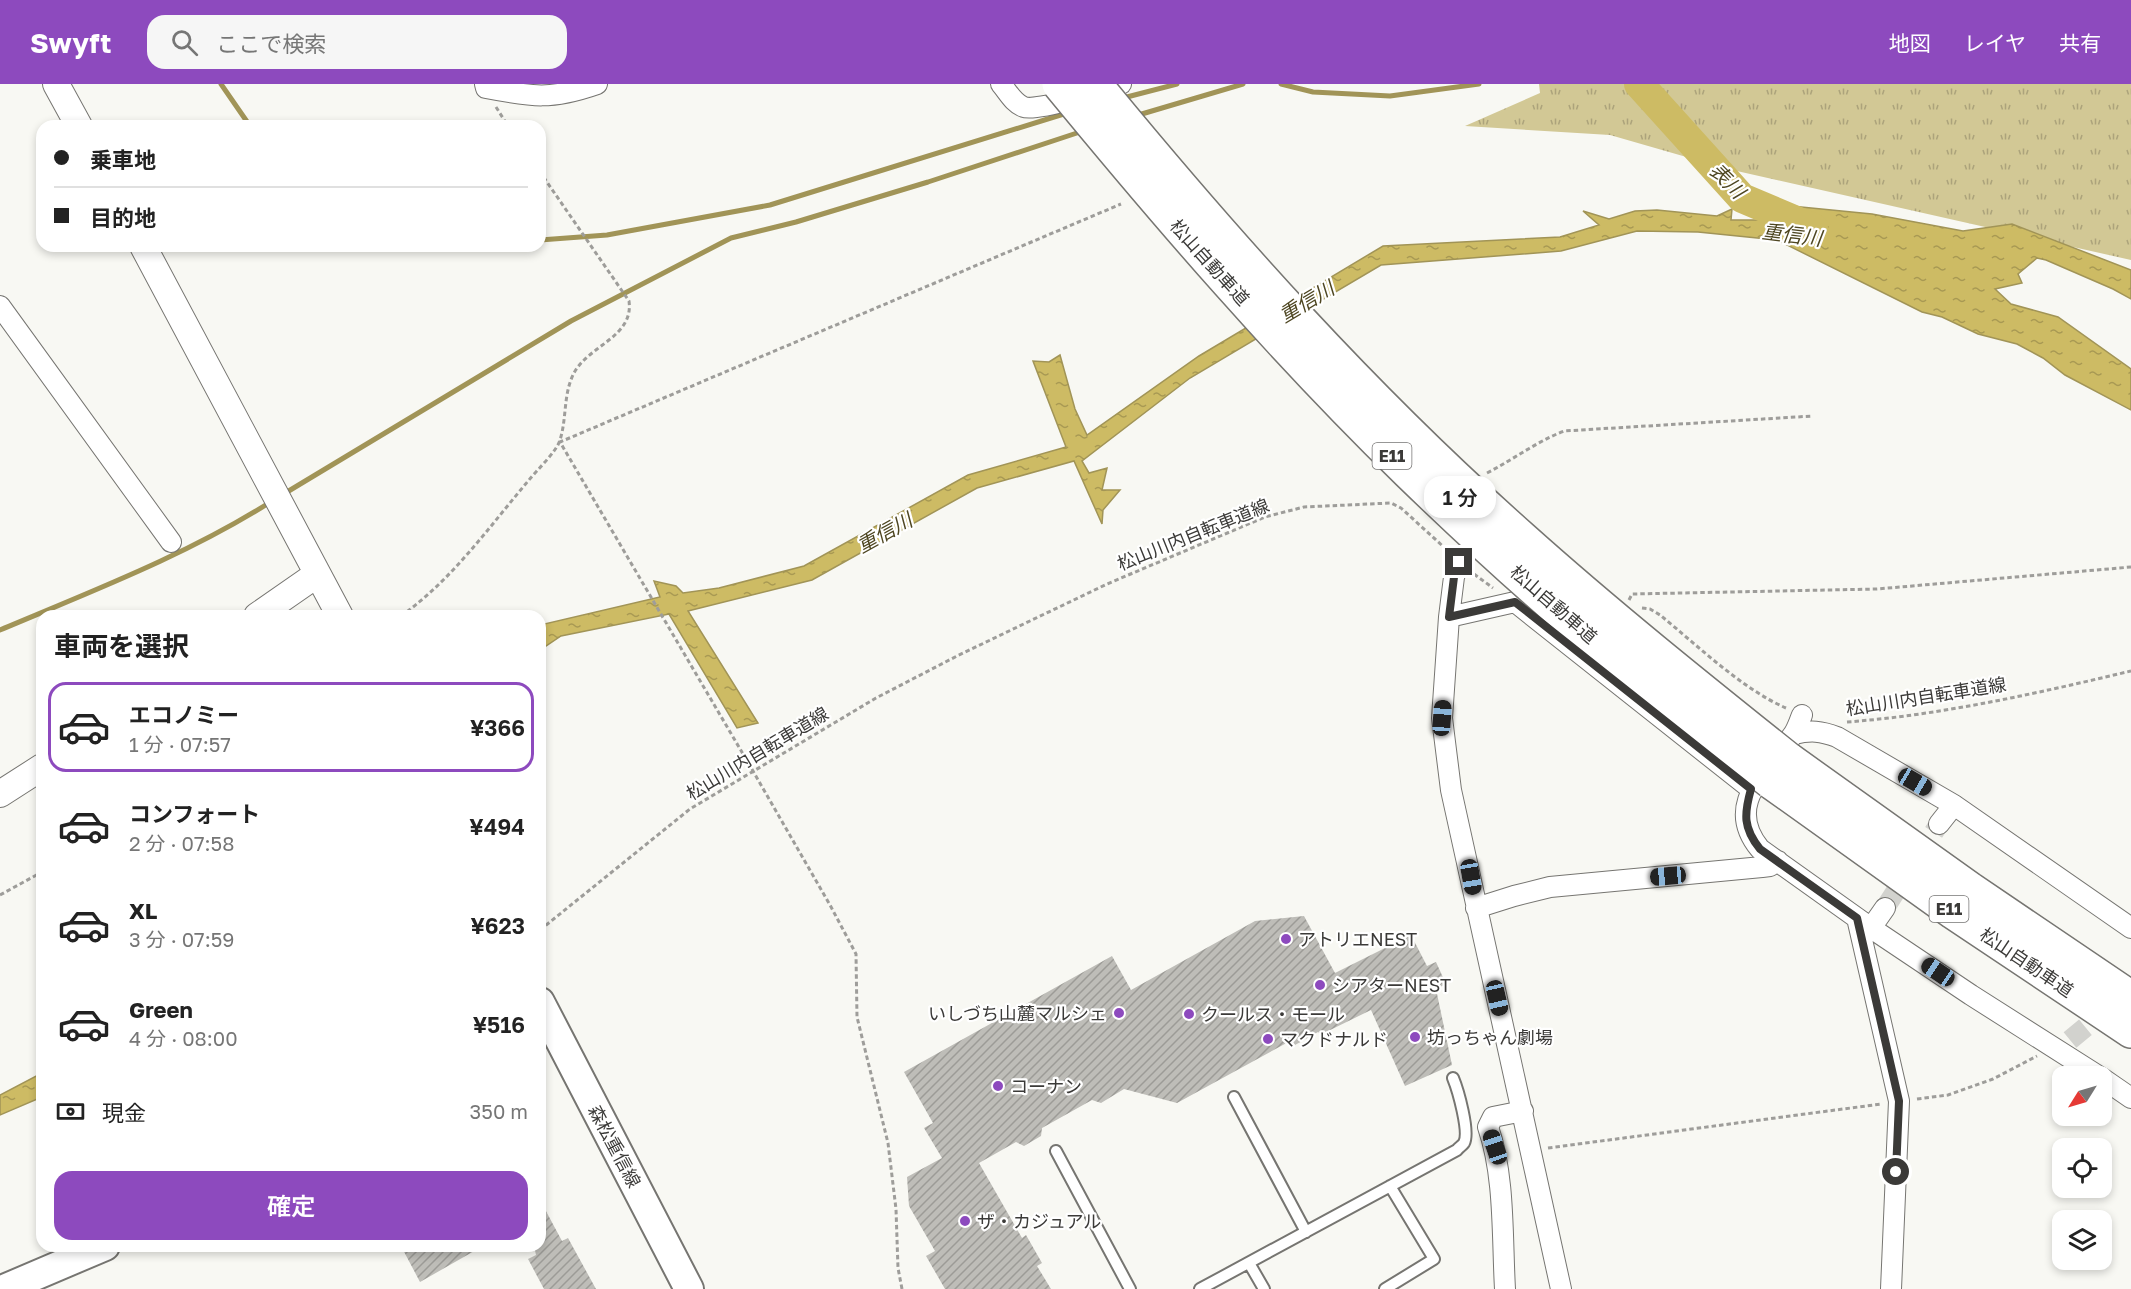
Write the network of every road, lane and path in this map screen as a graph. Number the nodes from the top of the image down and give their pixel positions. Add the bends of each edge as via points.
1 (56, 84) edge
2 (485, 84) edge
3 (597, 84) edge
4 (1001, 84) edge
5 (1059, 84) edge
6 (1095, 84) edge
7 (1121, 84) edge
8 (76, 120) edge
9 (546, 181) edge
10 (1121, 204) dead end
11 (146, 252) edge
12 (0, 306) edge
13 (1813, 416) dead end
14 (560, 442) junction
15 (1512, 460) dead end
16 (171, 542) dead end
17 (1459, 562) junction
18 (2131, 567) edge
19 (316, 575) junction
20 (1515, 602) junction
21 (1626, 608) dead end
22 (1638, 608) dead end
23 (266, 610) edge
24 (336, 610) edge
25 (408, 610) edge
26 (1449, 617) junction
27 (2131, 671) edge
28 (1802, 715) joint
29 (1841, 723) dead end
30 (1776, 766) junction
31 (36, 771) edge
32 (753, 771) junction
33 (0, 794) edge
34 (1954, 805) junction
35 (1939, 824) tunnel mouth
36 (1778, 861) junction
37 (36, 875) edge
38 (0, 895) edge
39 (1476, 908) junction
40 (1885, 908) tunnel mouth
41 (1864, 923) junction
42 (546, 925) edge
43 (2131, 928) edge
44 (2131, 998) edge
45 (546, 1014) edge
46 (2131, 1031) edge
47 (2062, 1043) junction
48 (2088, 1066) edge
49 (1453, 1078) dead end
50 (2112, 1085) edge
51 (1234, 1097) dead end
52 (2131, 1098) edge
53 (1899, 1101) junction
54 (1523, 1111) junction
55 (1532, 1150) junction
56 (1056, 1151) dead end
57 (1390, 1186) junction
58 (1306, 1232) junction
59 (91, 1252) edge
60 (1249, 1263) junction
61 (4, 1289) edge
62 (689, 1289) edge
63 (902, 1289) edge
64 (1130, 1289) edge
65 (1200, 1289) edge
66 (1264, 1289) edge
67 (1385, 1289) edge
68 (1506, 1289) edge
69 (1561, 1289) edge
70 (1891, 1289) edge

1 - 8 street
2 - 3 street via 486,88 547,96
4 - 7 street via 1017,104 1027,109
5 - 30 highway, 松山自動車道 / E11, bridge via 1195,247 1304,367 1409,472 1616,659
6 - 30 highway, 松山自動車道 / E11, bridge via 1216,229 1326,348 1521,537
9 - 14 path via 629,301 631,311 620,331 583,360 574,373 567,391
10 - 14 path
11 - 19 street
12 - 16 street
13 - 15 path via 1564,431 1539,441
14 - 25 path via 481,540
14 - 32 path
17 - 20 path, 松山川内自転車道線
17 - 26 street
17 - 32 path, 松山川内自転車道線 via 1391,503 1304,507 1265,517 1107,584 967,651 876,698
18 - 21 path via 1877,589 1632,594
19 - 23 street
19 - 24 street
20 - 26 street
20 - 30 street
22 - 28 path via 1660,615 1723,667
26 - 39 street via 1442,718 1451,790
27 - 29 path, 松山川内自転車道線 via 1952,708
28 - 30 street
30 - 34 street via 1808,731 1821,731 1837,736
30 - 36 street via 1745,810 1751,838
30 - 44 highway, 松山自動車道 / E11 via 1970,889
30 - 46 highway, 松山自動車道 / E11 via 1953,912
31 - 33 street
32 - 42 path, 松山川内自転車道線 via 690,809
32 - 63 path via 856,954 857,1017 888,1143
34 - 35 street
34 - 43 street
36 - 39 street via 1762,867 1550,887
36 - 41 street
37 - 38 path
39 - 54 street
40 - 41 street
41 - 47 street via 1971,994
41 - 53 street
45 - 62 main road, 森松重信線
47 - 48 street
47 - 53 path via 1994,1079 1948,1095
49 - 57 lane via 1459,1093 1464,1143
50 - 52 street
51 - 58 lane
53 - 55 path
53 - 70 street
54 - 55 street
54 - 68 street via 1493,1117 1488,1127 1499,1170
55 - 69 street
56 - 64 lane
57 - 58 lane
57 - 67 lane via 1434,1259
58 - 60 lane
59 - 61 main road
60 - 65 lane
60 - 66 lane

